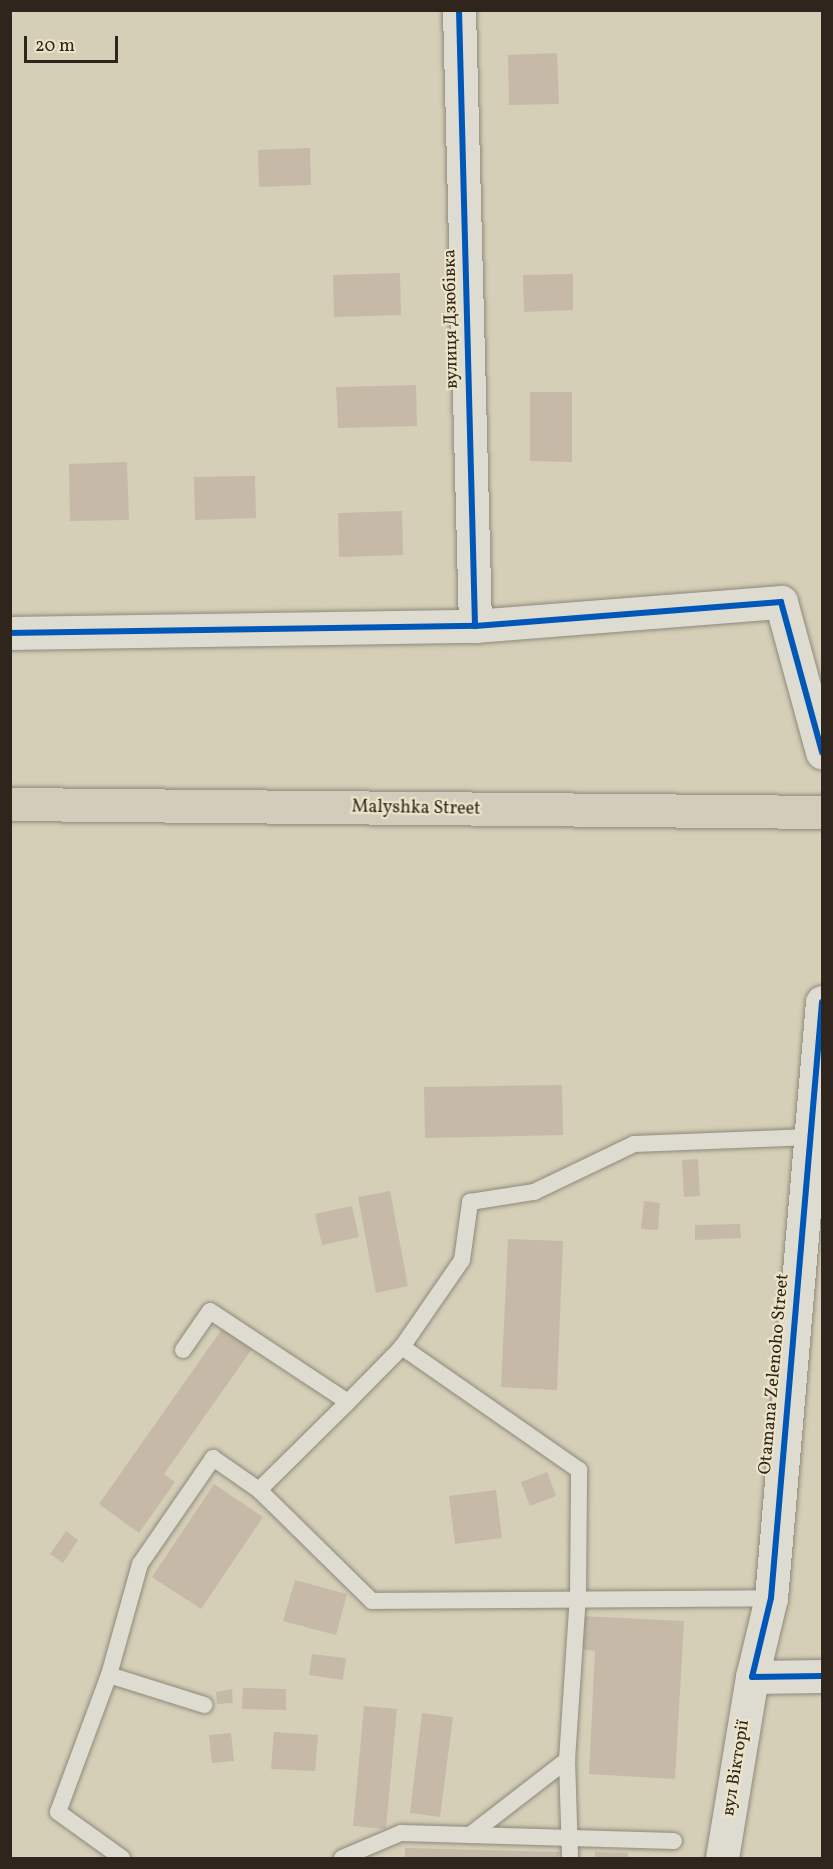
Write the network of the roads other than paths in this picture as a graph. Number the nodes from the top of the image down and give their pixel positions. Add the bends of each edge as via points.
1 (459, 10) edge
2 (475, 626) junction
3 (10, 633) edge
4 (822, 752) edge
5 (10, 804) edge
6 (822, 812) edge
7 (822, 1002) edge
8 (811, 1137) junction
9 (402, 1347) junction
10 (183, 1350) dead end
11 (348, 1402) junction
12 (259, 1490) junction
13 (578, 1596) junction
14 (771, 1598) junction
15 (110, 1675) junction
16 (822, 1676) edge
17 (752, 1677) junction
18 (204, 1705) dead end
19 (567, 1760) junction
20 (470, 1835) junction
21 (570, 1837) junction
22 (674, 1840) dead end
23 (122, 1858) edge
24 (342, 1858) edge
25 (570, 1858) edge
26 (722, 1858) edge

1 - 2 street, вулиця Дзюбівка
2 - 3 street
2 - 4 street via 781,602
5 - 6 main road, Malyshka Street
7 - 8 street, Otamana Zelenoho Street
8 - 9 lane via 634,1144 534,1192 470,1202 462,1260
8 - 14 street, Otamana Zelenoho Street
9 - 11 lane
9 - 13 lane via 579,1470
10 - 11 lane via 210,1311
11 - 12 lane
12 - 13 lane via 372,1601
12 - 15 lane via 213,1458 140,1564
13 - 14 lane
13 - 19 lane
14 - 17 street, Otamana Zelenoho Street
15 - 18 lane
15 - 23 lane via 58,1812
16 - 17 street
17 - 26 street, вул Вікторії
19 - 20 lane
19 - 21 lane
20 - 21 lane
20 - 24 lane via 401,1833
21 - 22 lane
21 - 25 lane

